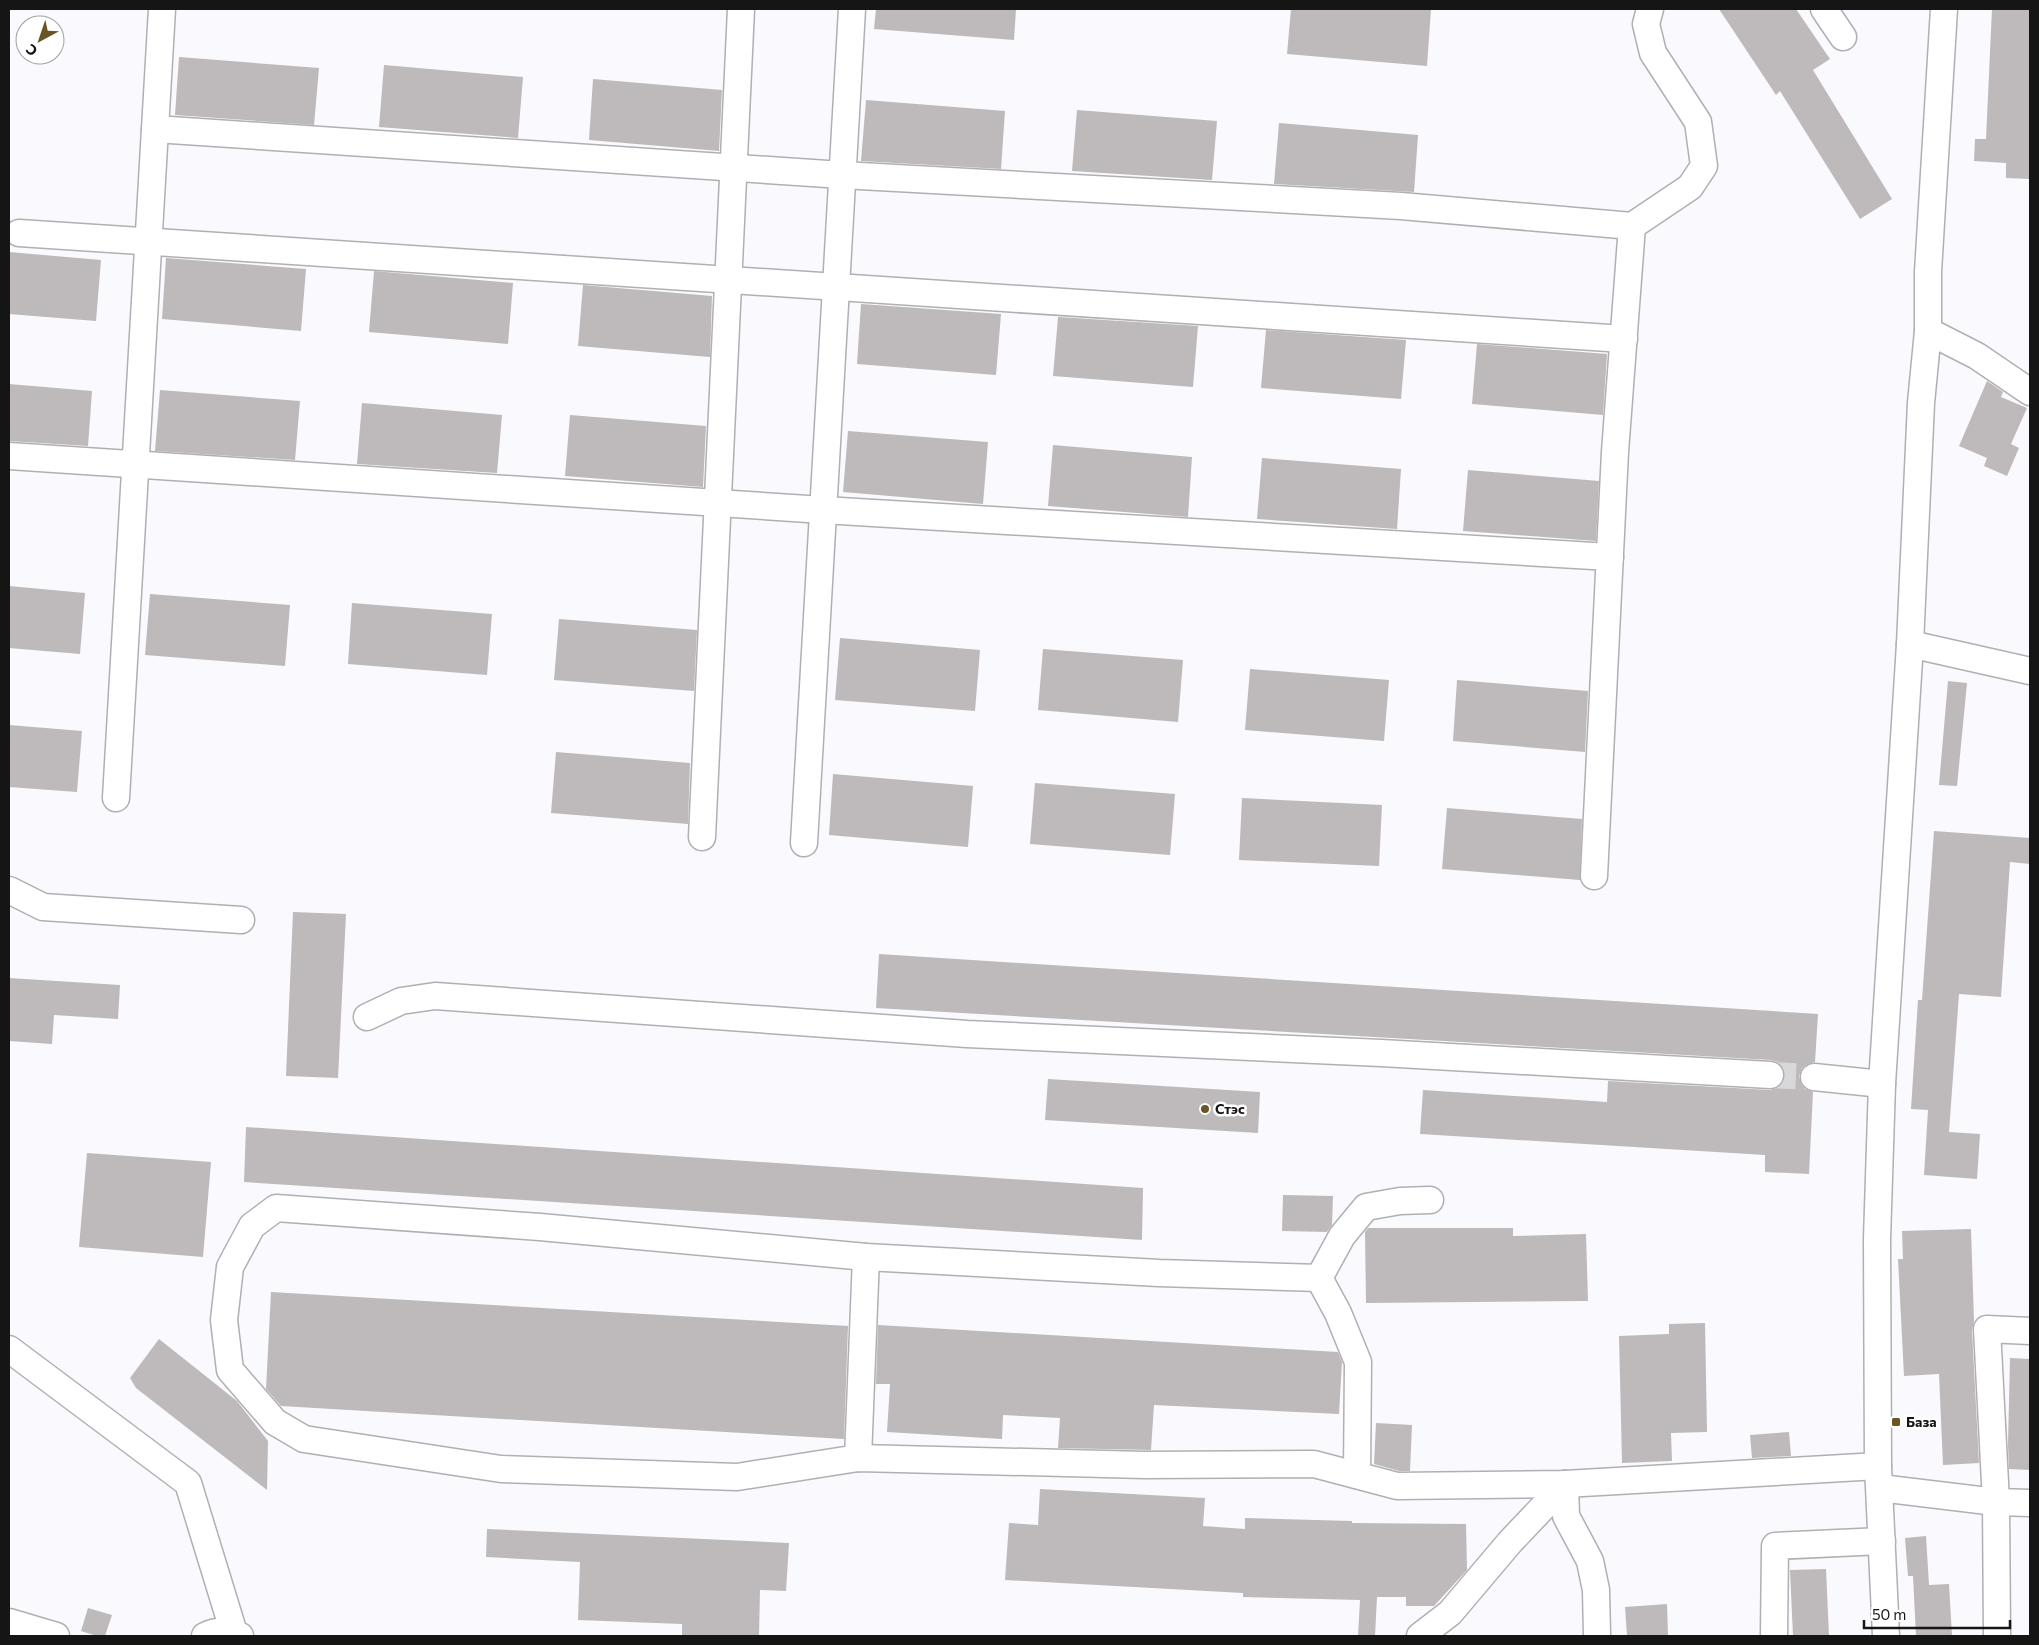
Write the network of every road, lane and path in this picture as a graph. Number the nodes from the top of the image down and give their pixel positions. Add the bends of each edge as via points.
1 (162, 9) edge
2 (741, 9) edge
3 (852, 9) edge
4 (1650, 9) edge
5 (1824, 9) edge
6 (1944, 9) edge
7 (1843, 37) dead end
8 (155, 129) junction
9 (734, 167) junction
10 (842, 175) junction
11 (1632, 226) junction
12 (19, 233) dead end
13 (148, 242) junction
14 (728, 280) junction
15 (836, 287) junction
16 (1928, 331) junction
17 (1624, 339) junction
18 (2030, 392) edge
19 (9, 456) edge
20 (135, 464) junction
21 (718, 502) junction
22 (823, 510) junction
23 (1610, 557) junction
24 (1910, 644) junction
25 (2030, 671) edge
26 (116, 798) dead end
27 (702, 837) dead end
28 (804, 843) dead end
29 (1594, 876) dead end
30 (9, 890) edge
31 (241, 920) dead end
32 (367, 1016) dead end
33 (1770, 1075) tunnel mouth
34 (1814, 1077) tunnel mouth
35 (1882, 1084) junction
36 (1430, 1200) dead end
37 (866, 1257) junction
38 (1319, 1278) junction
39 (2030, 1332) edge
40 (9, 1349) edge
41 (858, 1458) junction
42 (1357, 1475) junction
43 (1879, 1477) junction
44 (1565, 1484) junction
45 (1996, 1502) junction
46 (2030, 1504) edge
47 (1882, 1541) junction
48 (9, 1622) edge
49 (1427, 1634) edge
50 (237, 1635) edge
51 (56, 1636) edge
52 (205, 1636) edge
53 (1598, 1636) edge
54 (1774, 1636) edge
55 (1886, 1636) edge
56 (1996, 1636) edge

1 - 8 street
2 - 9 street
3 - 10 street
4 - 11 street via 1646,24 1652,53 1698,122 1704,166 1690,187
5 - 7 street
6 - 16 street via 1928,272
8 - 9 street
8 - 13 street
9 - 10 street
9 - 14 street
10 - 11 street via 1401,206
10 - 15 street
11 - 17 street
12 - 13 street
13 - 14 street
13 - 20 street
14 - 15 street
14 - 21 street
15 - 17 street
15 - 22 street
16 - 18 street via 1977,356
16 - 24 street via 1921,403
17 - 23 street
19 - 20 street
20 - 21 street
20 - 26 street
21 - 22 street
21 - 27 street
22 - 23 street
22 - 28 street
23 - 29 street
24 - 25 street
24 - 35 street
30 - 31 street via 43,907
32 - 33 street via 401,1001 434,996 967,1034 1391,1053
34 - 35 street
35 - 43 street via 1877,1240
36 - 38 street via 1366,1207 1342,1236
37 - 38 street
37 - 41 street
37 - 41 street via 540,1227 276,1208 252,1226 230,1267 224,1320 230,1370 275,1422 304,1439 501,1469 737,1477
38 - 42 street via 1358,1362
39 - 45 street via 1987,1329
40 - 50 street via 188,1483
41 - 42 street via 1145,1465 1314,1464
42 - 44 street via 1397,1486
43 - 44 street
43 - 45 street
43 - 47 street
44 - 49 street via 1450,1613
44 - 53 street via 1566,1516 1590,1561 1596,1590
45 - 46 street
45 - 56 street
47 - 54 street via 1774,1546
47 - 55 street
48 - 51 street
50 - 52 street via 215,1631

